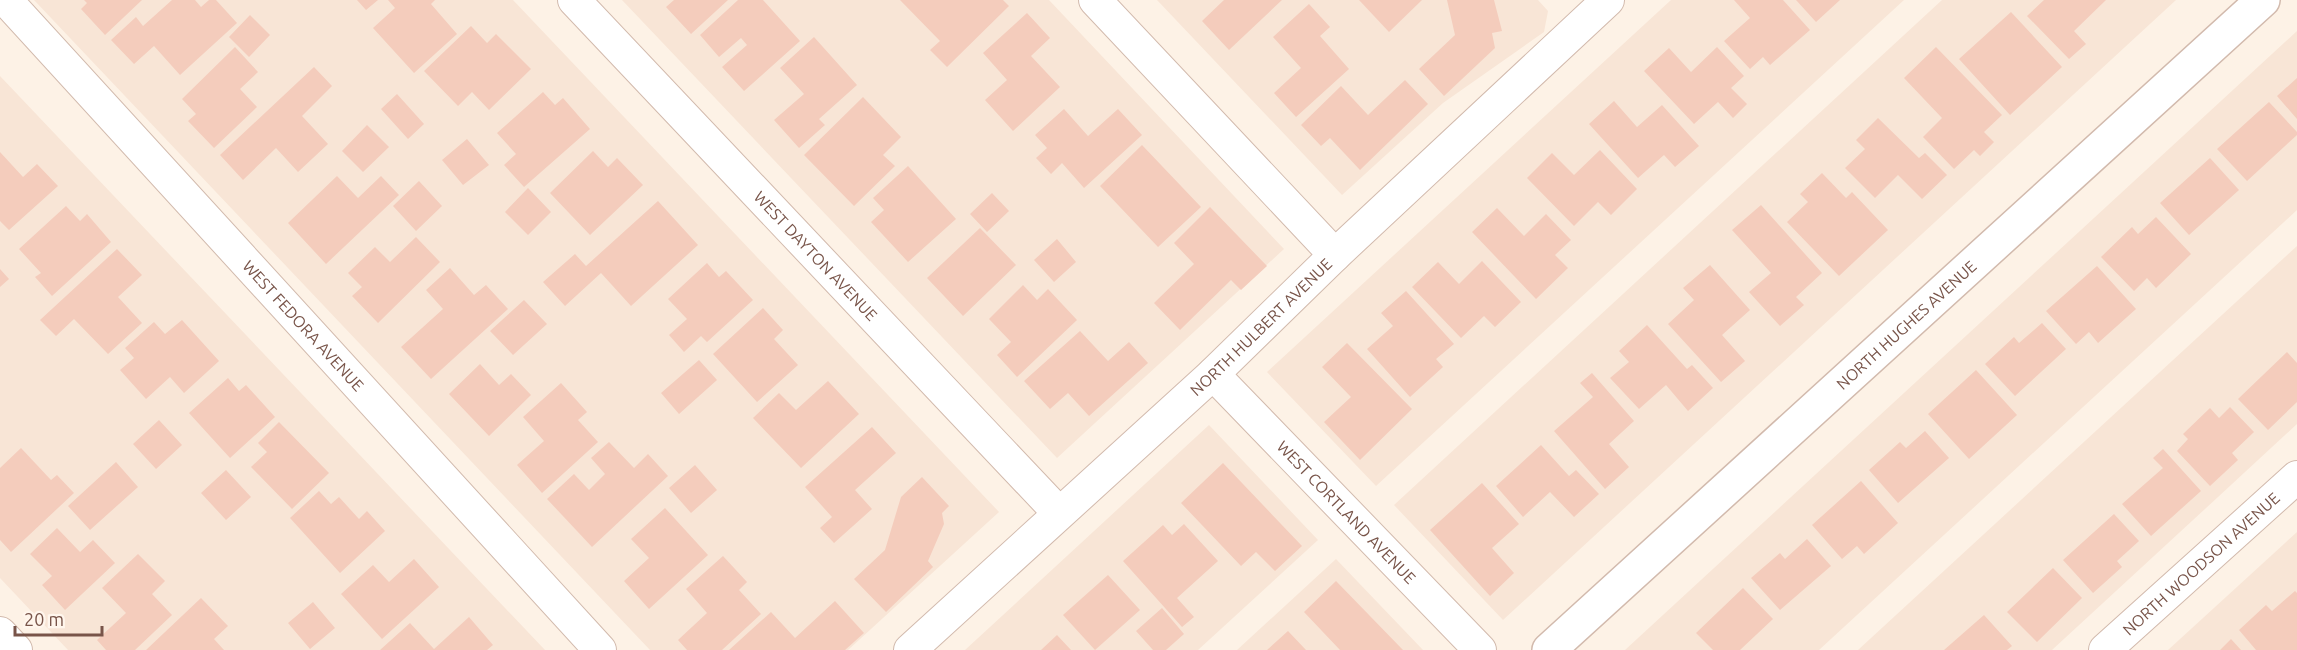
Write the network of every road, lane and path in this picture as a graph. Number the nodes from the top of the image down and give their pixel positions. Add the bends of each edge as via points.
1 (6, 0) edge
2 (573, 0) edge
3 (1095, 0) edge
4 (2263, 0) edge
5 (1594, 4) edge
6 (1335, 255) junction
7 (1213, 374) junction
8 (2297, 477) edge
9 (1059, 513) junction
10 (0, 633) edge
11 (16, 650) edge
12 (600, 650) edge
13 (910, 650) edge
14 (1480, 650) edge
15 (1549, 650) edge
16 (2104, 650) edge

1 - 12 street, WEST FEDORA AVENUE
2 - 9 street, WEST DAYTON AVENUE
3 - 6 street
4 - 15 street, NORTH HUGHES AVENUE
5 - 6 street, NORTH HULBERT AVENUE
6 - 7 street, NORTH HULBERT AVENUE
7 - 9 street, NORTH HULBERT AVENUE
7 - 14 street, WEST CORTLAND AVENUE
8 - 16 street, NORTH WOODSON AVENUE
9 - 13 street, NORTH HULBERT AVENUE
10 - 11 street

